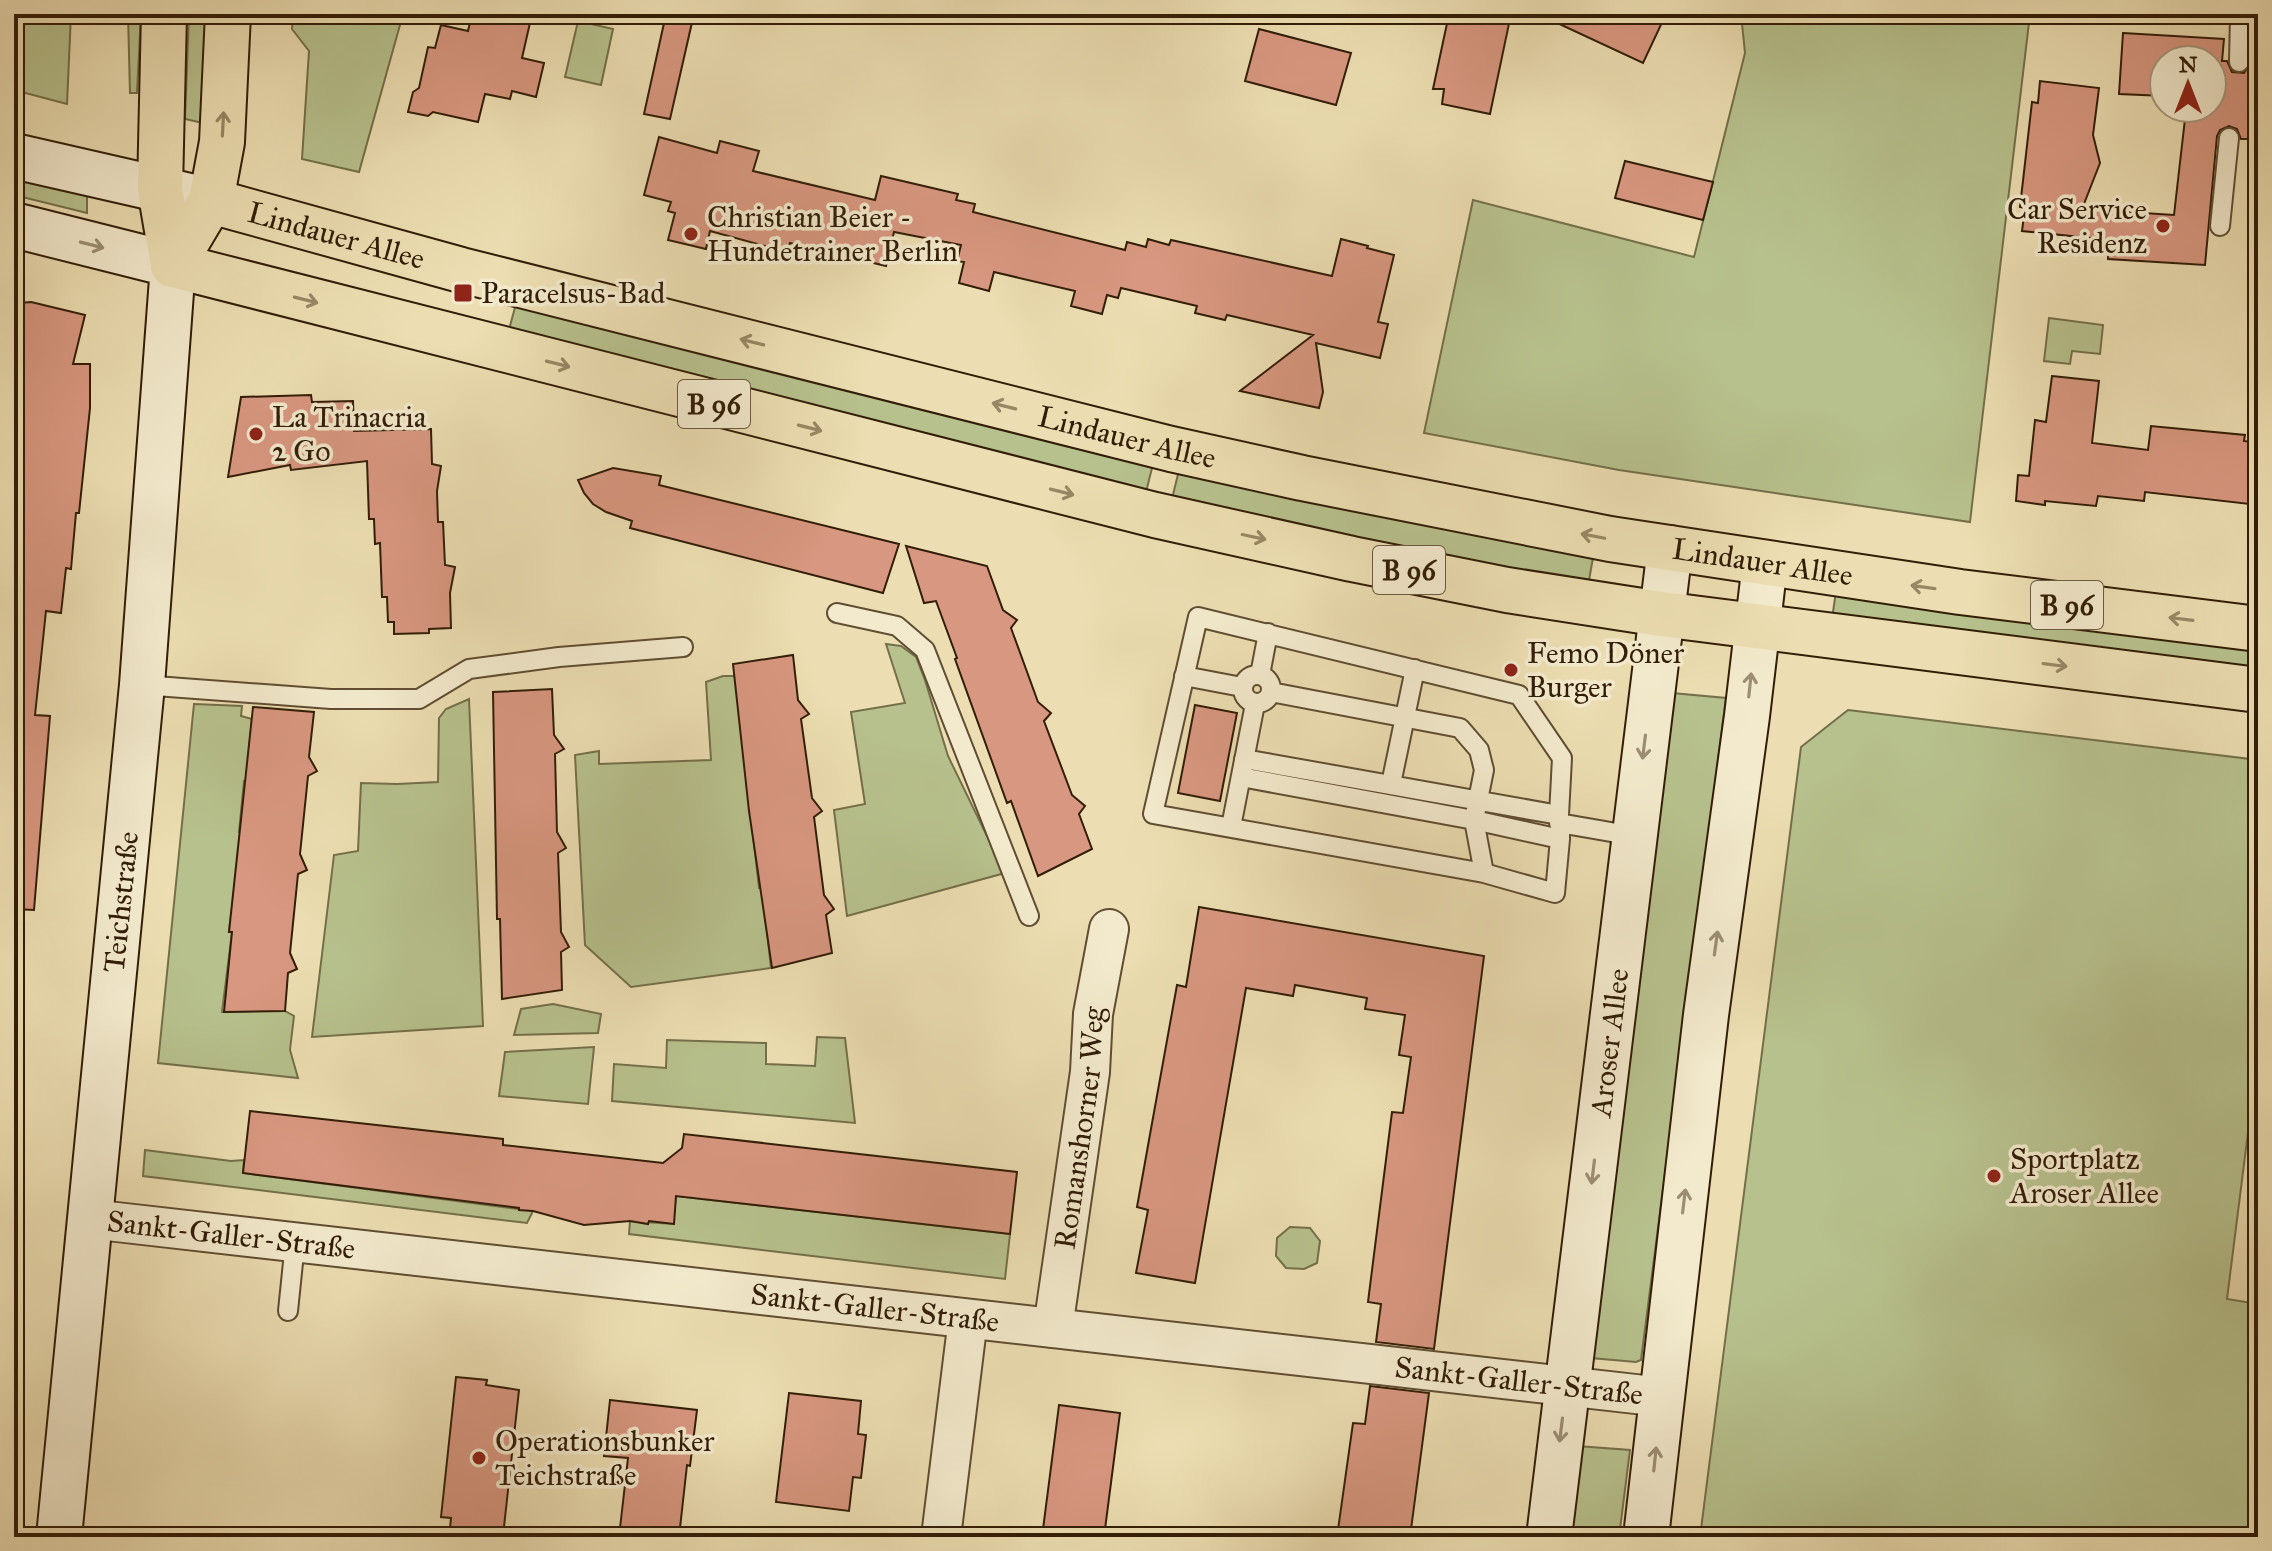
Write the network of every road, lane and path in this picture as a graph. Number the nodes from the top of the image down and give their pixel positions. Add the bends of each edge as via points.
1 (164, 14) edge
2 (228, 14) edge
3 (2240, 14) edge
4 (2239, 62) dead end
5 (2229, 138) dead end
6 (14, 156) edge
7 (160, 189) junction
8 (211, 201) junction
9 (14, 225) edge
10 (2220, 226) dead end
11 (173, 265) junction
12 (1670, 548) junction
13 (1765, 563) junction
14 (837, 613) dead end
15 (1661, 614) junction
16 (1756, 627) junction
17 (2258, 629) edge
18 (1268, 633) junction
19 (683, 647) dead end
20 (1415, 669) junction
21 (1260, 675) junction
22 (1184, 676) junction
23 (142, 685) junction
24 (1242, 687) junction
25 (2258, 690) edge
26 (1271, 692) junction
27 (1255, 704) junction
28 (1404, 716) junction
29 (1242, 768) junction
30 (1391, 784) junction
31 (1478, 800) junction
32 (1474, 820) junction
33 (1560, 826) junction
34 (1231, 827) junction
35 (1634, 836) junction
36 (1484, 873) junction
37 (1029, 916) dead end
38 (1109, 929) dead end
39 (90, 1219) junction
40 (295, 1243) junction
41 (288, 1311) dead end
42 (968, 1319) junction
43 (1053, 1328) junction
44 (1567, 1388) junction
45 (1662, 1397) junction
46 (59, 1537) edge
47 (941, 1537) edge
48 (1549, 1537) edge
49 (1646, 1537) edge

1 - 7 main road
8 -> 2 main road via 222,142
3 - 4 lane
5 - 10 lane
6 - 7 main road, Lindauer Allee
7 - 8 main road, Lindauer Allee
7 - 11 main road
8 - 11 main road
12 -> 8 main road, Lindauer Allee / B 96 via 1171,449 461,270
9 -> 11 main road, Lindauer Allee
11 -> 15 main road, Lindauer Allee / B 96 via 1155,515 1476,584
11 - 23 main road, Teichstraße
12 - 13 main road, Lindauer Allee / B 96
12 - 15 main road, Aroser Allee
13 - 16 main road
17 -> 13 main road, Lindauer Allee / B 96
14 - 37 lane via 897,626 925,650
15 - 16 main road, Lindauer Allee / B 96
15 -> 35 main road, Aroser Allee
16 -> 25 main road, Lindauer Allee / B 96
45 -> 16 main road
18 - 20 lane
18 - 21 lane
18 - 22 lane via 1198,617
19 - 23 lane via 469,669 419,699 331,699
20 - 28 lane
20 - 33 lane via 1519,695 1562,758
21 - 24 lane via 1247,678
21 - 26 lane via 1269,681
22 - 24 lane
22 - 34 lane via 1153,814
23 - 39 main road, Teichstraße
24 - 27 lane via 1245,698
26 - 27 lane
26 - 28 lane
27 - 29 lane
28 - 30 lane
28 - 31 lane via 1460,728 1479,750 1484,770
29 - 30 lane
29 - 32 lane
29 - 34 lane
30 - 31 lane
31 - 32 lane
31 - 33 lane
32 - 33 lane
32 - 36 lane
33 - 35 lane
33 - 36 lane via 1555,893
34 - 36 lane
35 -> 44 main road, Aroser Allee
38 - 43 street, Romanshorner Weg via 1093,1014 1090,1072
39 - 40 street, Sankt-Galler-Straße
39 - 46 main road, Teichstraße
40 - 41 lane
40 - 42 street, Sankt-Galler-Straße
42 - 43 street, Sankt-Galler-Straße
42 - 47 street
43 - 44 street, Sankt-Galler-Straße
44 - 45 street, Sankt-Galler-Straße
44 -> 48 main road, Aroser Allee
49 -> 45 main road

